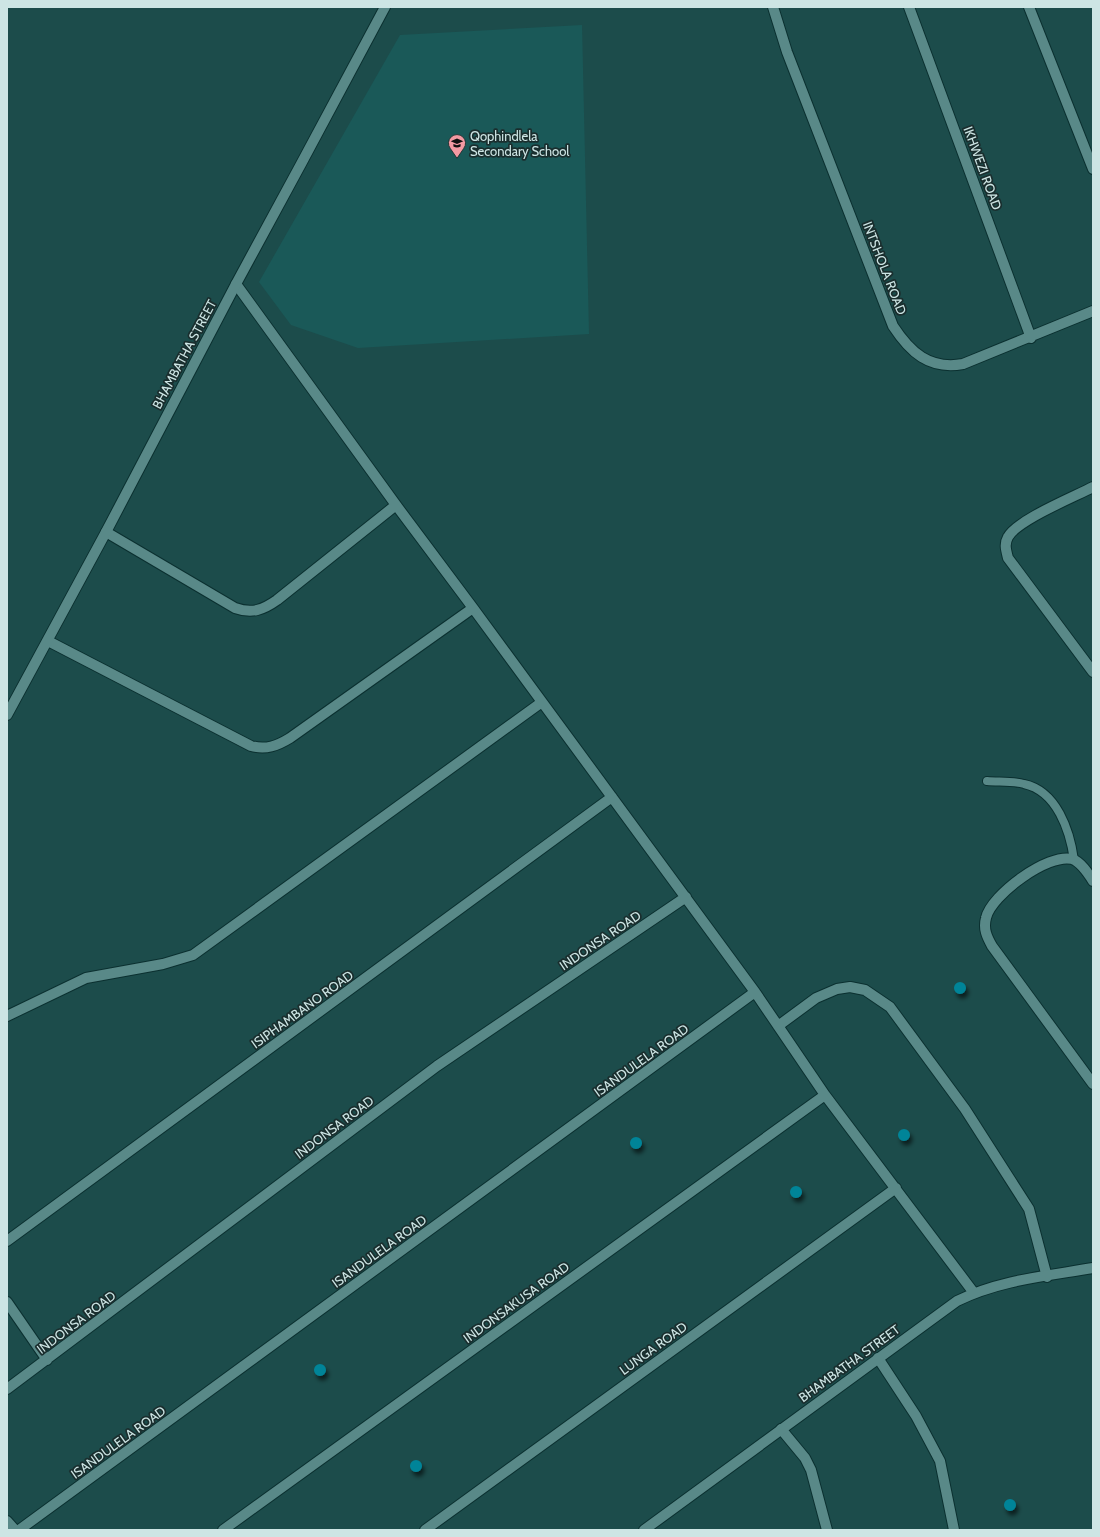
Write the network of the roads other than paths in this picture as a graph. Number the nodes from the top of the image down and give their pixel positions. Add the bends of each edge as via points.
1 (385, 7) edge
2 (773, 7) edge
3 (909, 7) edge
4 (1029, 7) edge
5 (1093, 169) edge
6 (236, 284) junction
7 (1093, 311) edge
8 (1031, 338) junction
9 (1093, 487) edge
10 (396, 505) junction
11 (106, 532) junction
12 (473, 608) junction
13 (48, 641) junction
14 (1093, 672) edge
15 (542, 702) junction
16 (7, 715) edge
17 (987, 781) dead end
18 (612, 797) junction
19 (1074, 860) junction
20 (1093, 881) edge
21 (686, 897) junction
22 (755, 992) junction
23 (7, 1016) edge
24 (778, 1026) junction
25 (1093, 1084) edge
26 (825, 1094) junction
27 (896, 1188) junction
28 (7, 1241) edge
29 (1093, 1268) edge
30 (1047, 1277) junction
31 (974, 1293) junction
32 (7, 1302) edge
33 (878, 1358) junction
34 (46, 1360) junction
35 (7, 1389) edge
36 (781, 1429) junction
37 (7, 1521) edge
38 (15, 1530) edge
39 (19, 1530) edge
40 (223, 1530) edge
41 (425, 1530) edge
42 (644, 1530) edge
43 (827, 1530) edge
44 (954, 1530) edge

1 - 6 street, BHAMBATHA STREET
2 - 8 street, INTSHOLA ROAD via 787,52 893,326 903,341 927,361 950,366 963,364
3 - 8 street, IKHWEZI ROAD
4 - 5 street
6 - 10 street
6 - 11 street, BHAMBATHA STREET
7 - 8 street, INTSHOLA ROAD
9 - 14 street via 1030,518 1010,534 1005,549 1008,558
10 - 11 street via 291,589 259,611 235,608
10 - 12 street
11 - 13 street, BHAMBATHA STREET
12 - 13 street via 290,738 267,748 251,746
12 - 15 street
13 - 16 street, BHAMBATHA STREET
15 - 18 street
15 - 23 street via 193,955 163,964 86,978
17 - 19 lane via 1024,783 1047,797 1067,826
18 - 21 street
18 - 28 street, ISIPHAMBANO ROAD
19 - 20 street
19 - 25 street via 1052,860 1014,884 994,901 986,916 984,929 992,946
21 - 22 street
21 - 34 street, INDONSA ROAD via 437,1066
22 - 24 street
22 - 39 street, ISANDULELA ROAD
24 - 26 street
24 - 30 street via 816,998 838,989 850,987 865,990 890,1007 965,1110 1029,1210
26 - 27 street
26 - 40 street, INDONSAKUSA ROAD
27 - 31 street
27 - 41 street, LUNGA ROAD
29 - 30 street, BHAMBATHA STREET
30 - 31 street, BHAMBATHA STREET
31 - 33 street, BHAMBATHA STREET via 957,1301
32 - 34 street
33 - 36 street, BHAMBATHA STREET
33 - 44 street via 916,1416 940,1461
34 - 35 street, INDONSA ROAD
36 - 42 street, BHAMBATHA STREET
36 - 43 street via 805,1458 811,1470
37 - 38 street

